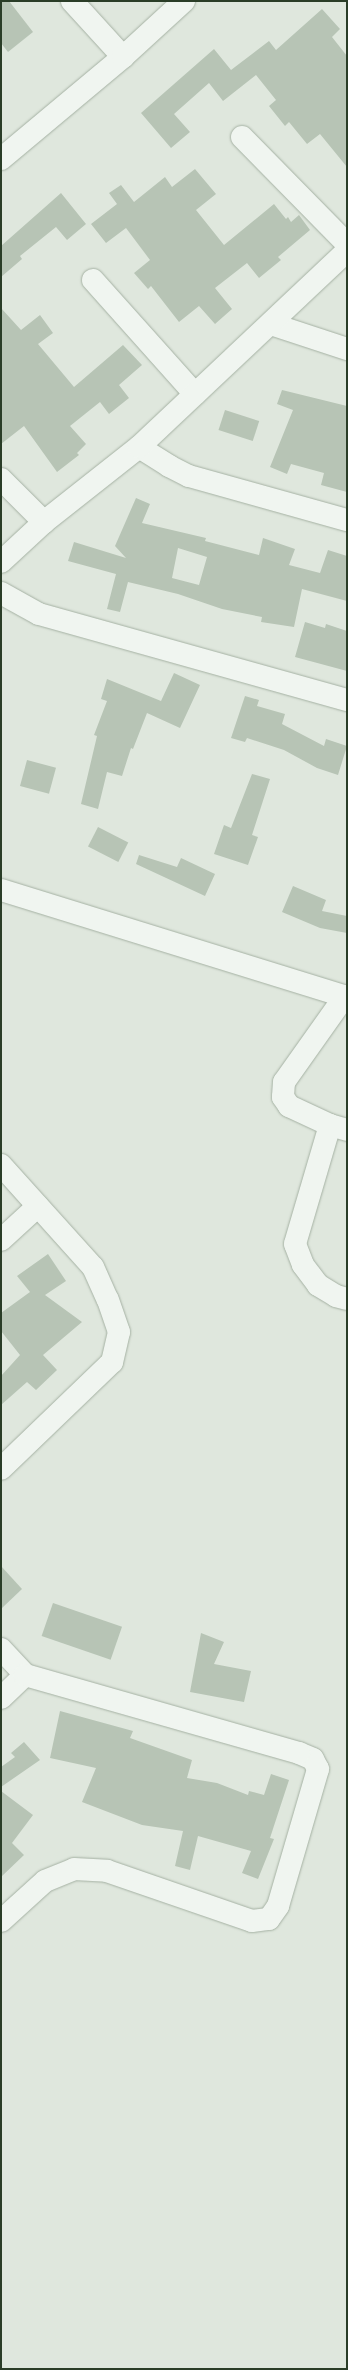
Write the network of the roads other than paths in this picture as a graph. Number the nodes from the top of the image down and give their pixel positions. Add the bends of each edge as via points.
1 (72, 1) edge
2 (184, 1) edge
3 (124, 57) junction
4 (242, 137) dead end
5 (1, 158) edge
6 (347, 244) edge
7 (347, 251) edge
8 (93, 280) dead end
9 (271, 324) junction
10 (347, 349) edge
11 (195, 394) junction
12 (139, 447) junction
13 (1, 479) edge
14 (347, 520) edge
15 (44, 522) junction
16 (1, 562) edge
17 (1, 594) edge
18 (347, 700) edge
19 (1, 890) edge
20 (346, 997) edge
21 (338, 1128) edge
22 (1, 1165) edge
23 (38, 1206) junction
24 (1, 1240) edge
25 (347, 1299) edge
26 (1, 1469) edge
27 (1, 1649) edge
28 (25, 1674) junction
29 (1, 1698) edge
30 (1, 1921) edge

1 - 3 street
2 - 3 street
3 - 5 street
4 - 6 street
7 - 9 street
8 - 11 street
9 - 10 street
9 - 11 street
11 - 12 street
12 - 14 street via 168,466 190,476
12 - 15 street
13 - 15 street
15 - 16 street
17 - 18 street via 39,614
19 - 20 street
20 - 21 street via 284,1082 283,1097 289,1106
21 - 25 street via 295,1244 303,1266 318,1285 336,1296
22 - 23 street
23 - 24 street
23 - 26 street via 92,1267 108,1300 118,1332 112,1362
27 - 28 street
28 - 29 street
28 - 30 street via 299,1753 312,1759 318,1769 278,1906 269,1919 252,1921 106,1871 74,1868 45,1881

